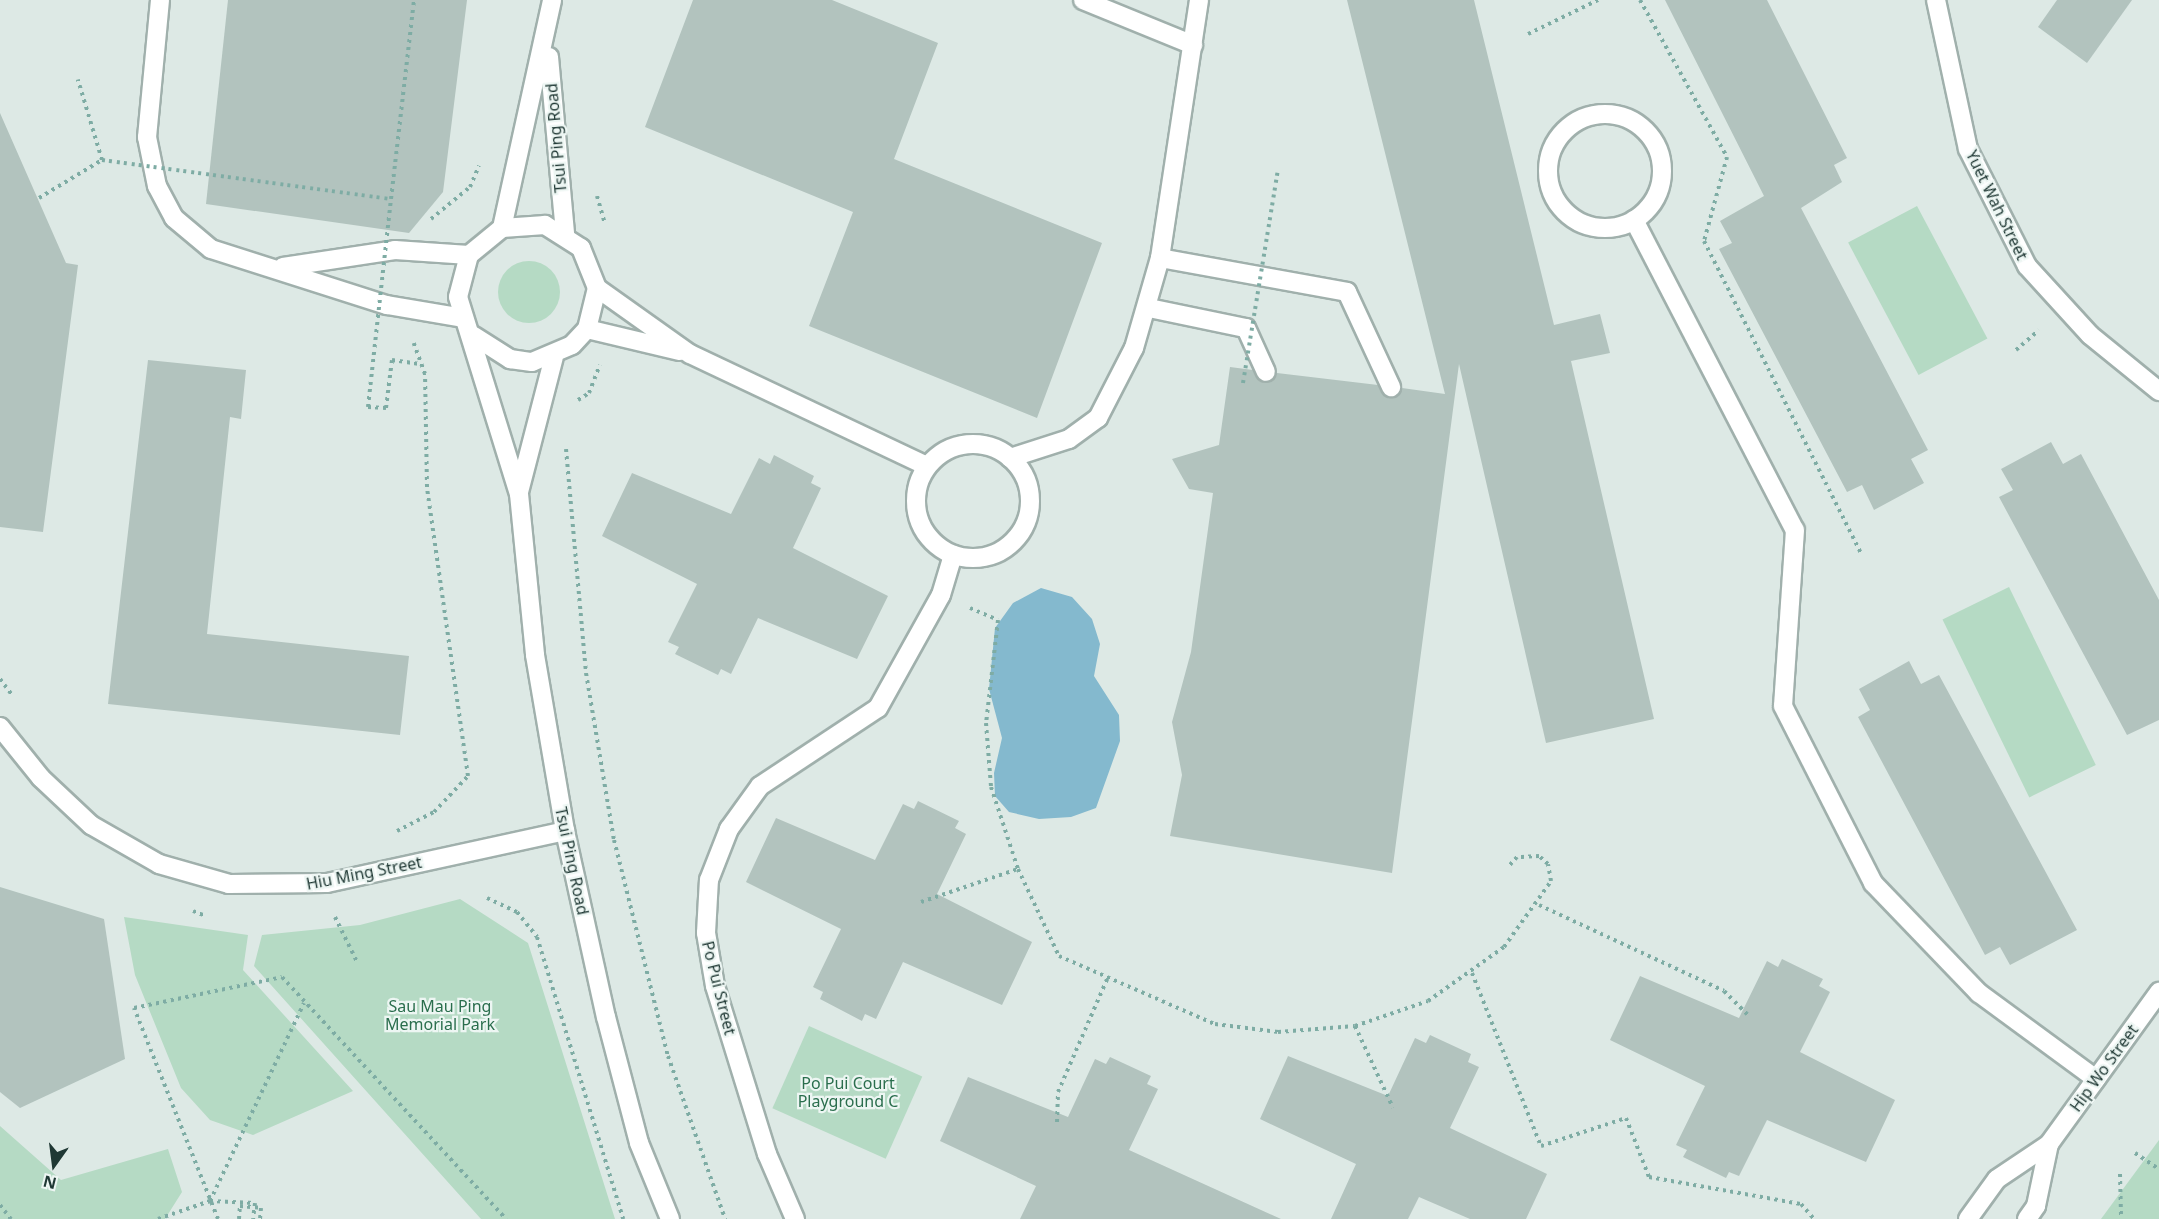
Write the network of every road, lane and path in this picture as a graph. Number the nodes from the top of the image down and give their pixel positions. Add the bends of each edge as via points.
1 (160, 0) edge
2 (414, 0) edge
3 (552, 0) edge
4 (1083, 0) edge
5 (1199, 0) edge
6 (1598, 0) edge
7 (1640, 0) edge
8 (1936, 0) edge
9 (1528, 34) dead end
10 (547, 41) junction
11 (1194, 45) junction
12 (78, 80) dead end
13 (483, 159) dead end
14 (102, 160) junction
15 (1278, 170) dead end
16 (594, 186) dead end
17 (39, 198) dead end
18 (392, 199) junction
19 (1634, 220) junction
20 (502, 228) junction
21 (565, 234) junction
22 (609, 234) dead end
23 (416, 251) junction
24 (469, 255) junction
25 (1160, 258) junction
26 (278, 267) junction
27 (597, 288) junction
28 (1149, 308) junction
29 (410, 309) junction
30 (463, 318) junction
31 (587, 329) junction
32 (612, 335) junction
33 (474, 336) junction
34 (2031, 337) dead end
35 (2016, 351) dead end
36 (690, 354) junction
37 (554, 357) junction
38 (420, 364) junction
39 (1266, 372) dead end
40 (1244, 383) dead end
41 (1391, 387) dead end
42 (2159, 391) edge
43 (575, 402) dead end
44 (566, 443) dead end
45 (1010, 458) junction
46 (927, 466) junction
47 (519, 494) junction
48 (1861, 553) dead end
49 (954, 555) junction
50 (941, 595) junction
51 (0, 679) edge
52 (19, 704) dead end
53 (0, 727) edge
54 (565, 831) junction
55 (385, 838) dead end
56 (1508, 867) dead end
57 (1018, 870) junction
58 (488, 898) dead end
59 (921, 902) dead end
60 (1539, 905) junction
61 (334, 917) dead end
62 (358, 964) dead end
63 (1472, 973) junction
64 (1108, 977) junction
65 (2159, 992) edge
66 (304, 1003) junction
67 (1749, 1016) dead end
68 (1355, 1026) junction
69 (2096, 1078) junction
70 (1393, 1108) dead end
71 (1057, 1122) dead end
72 (2049, 1144) junction
73 (2135, 1153) dead end
74 (2159, 1169) edge
75 (2120, 1174) dead end
76 (210, 1201) junction
77 (0, 1204) edge
78 (2121, 1215) dead end
79 (11, 1219) edge
80 (158, 1219) edge
81 (218, 1219) edge
82 (239, 1219) edge
83 (253, 1219) edge
84 (260, 1219) edge
85 (506, 1219) edge
86 (623, 1219) edge
87 (670, 1219) edge
88 (725, 1219) edge
89 (795, 1219) edge
90 (1814, 1219) edge
91 (1968, 1219) edge
92 (2027, 1219) edge

1 - 26 street via 147,137 157,186 174,218 211,249
2 - 18 path, bridge
3 - 10 street, Tsui Ping Road
4 - 11 street
5 - 11 street
6 - 9 path
7 - 48 path via 1727,158 1704,241
8 - 42 street, Yuet Wah Street via 1968,149 2026,266 2090,335
10 - 20 street, Tsui Ping Road
10 - 21 street, Tsui Ping Road
11 - 25 street
12 - 14 path
13 - 23 path via 470,187 427,223
14 - 17 path
14 - 18 path, bridge
15 - 40 path, bridge
16 - 22 path
18 - 38 path, bridge via 368,407 386,408 392,360
19 - 19 street via 1605,229 1586,225 1556,203 1548,169 1551,152 1572,124 1589,116 1626,117 1655,143 1662,182 1655,200
19 - 69 street via 1795,530 1783,706 1874,883 1979,993
20 - 21 street via 524,223
20 - 24 street
21 - 27 street via 592,266
23 - 24 street
23 - 26 street
24 - 30 street, Tsui Ping Road via 460,275
25 - 28 street
25 - 41 street via 1347,292
26 - 29 street
27 - 31 street
27 - 36 street
28 - 39 street via 1246,328
28 - 45 street via 1119,384 1098,418 1069,439
29 - 30 street
29 - 38 path
30 - 33 street, Tsui Ping Road
31 - 32 street
31 - 37 street
32 - 36 street
32 - 43 path via 590,393
33 - 37 street, Tsui Ping Road via 510,359
33 - 47 street, Tsui Ping Road
34 - 35 path
36 - 46 street
37 - 47 street, Tsui Ping Road
38 - 55 path via 427,487 468,776 434,812
44 - 88 path via 586,672 614,840 668,1056
45 - 46 street via 974,444 956,446
45 - 49 street via 1029,492 1023,531 993,555
46 - 49 street via 915,499 917,517 936,546
47 - 54 street, Tsui Ping Road via 535,655
49 - 50 street, Po Pui Street
50 - 57 path via 998,620 986,723 991,787
50 - 89 street, Po Pui Street via 878,708 760,786 729,828 709,880 705,933 715,986 767,1154
51 - 52 path
53 - 54 street, Hiu Ming Street via 41,778 91,825 159,864 229,884 327,883
54 - 87 street, Tsui Ping Road via 639,1143
56 - 60 path via 1527,854 1548,864 1551,880
57 - 59 path
57 - 64 path via 1059,956
58 - 86 path via 517,912 537,937
60 - 63 path via 1504,947
60 - 67 path via 1724,991
61 - 62 path
63 - 68 path via 1418,1006
63 - 90 path via 1541,1146 1626,1118 1649,1176 1801,1204
64 - 68 path via 1215,1024 1278,1032
64 - 71 path via 1058,1092
65 - 69 street, Hip Wo Street
66 - 76 path
66 - 76 path via 282,977 134,1008
66 - 85 path
68 - 70 path
69 - 72 street, Hip Wo Street
72 - 91 street, Hip Wo Street via 1997,1179
72 - 92 street, Hip Wo Street via 2036,1206
73 - 74 path
75 - 78 path
76 - 80 path
76 - 81 path
76 - 83 path via 255,1203
77 - 79 path
82 - 84 path, bridge via 240,1206 261,1208

